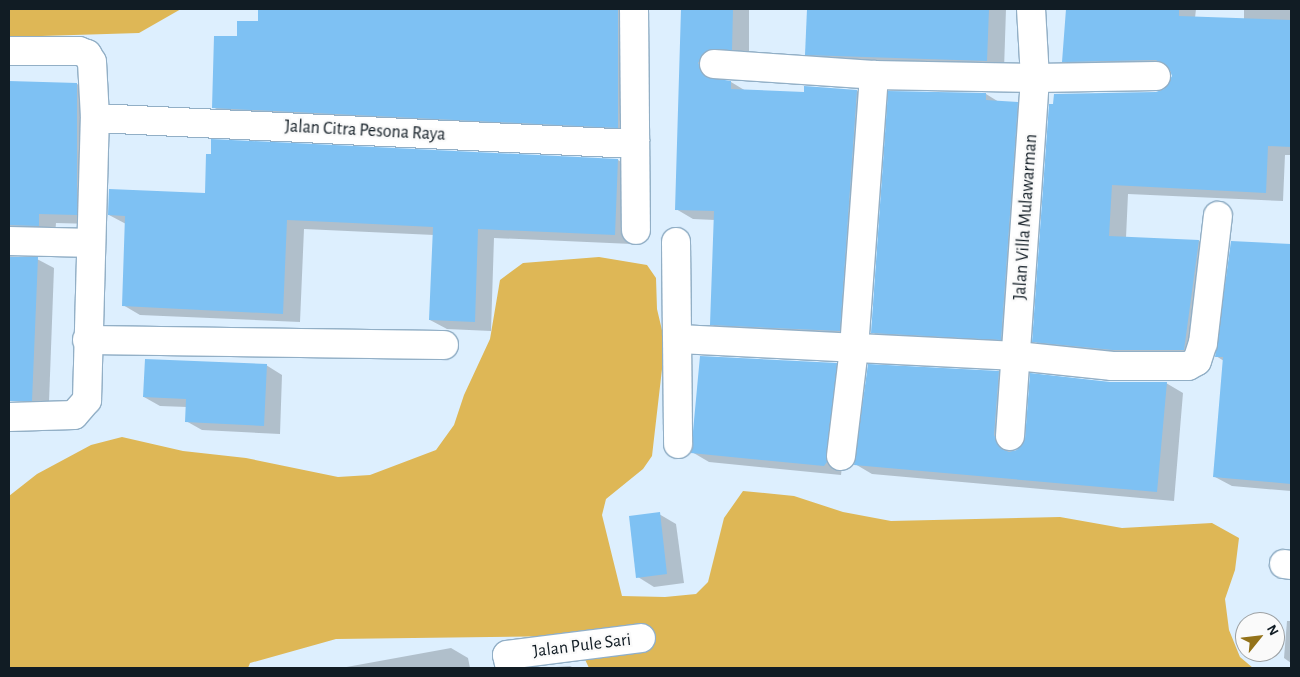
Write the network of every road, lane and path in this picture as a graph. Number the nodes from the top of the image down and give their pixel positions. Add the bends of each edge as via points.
1 (634, 9) edge
2 (1031, 9) edge
3 (9, 52) edge
4 (714, 64) dead end
5 (874, 75) junction
6 (1156, 76) dead end
7 (1035, 78) junction
8 (95, 118) junction
9 (635, 144) junction
10 (1218, 216) dead end
11 (636, 230) dead end
12 (9, 241) edge
13 (676, 242) dead end
14 (90, 243) junction
15 (679, 339) junction
16 (87, 340) junction
17 (444, 345) dead end
18 (854, 348) junction
19 (1017, 356) junction
20 (9, 417) edge
21 (1010, 436) dead end
22 (678, 444) dead end
23 (841, 456) dead end
24 (641, 638) dead end
25 (510, 668) edge

1 - 9 street
2 - 7 street, Jalan Villa Mulawarman
3 - 8 street via 79,51 87,54 92,62
4 - 5 street
5 - 7 street
5 - 18 street
6 - 7 street
7 - 19 street, Jalan Villa Mulawarman
8 - 9 street, Jalan Citra Pesona Raya
8 - 14 street
9 - 11 street
10 - 19 street via 1203,343 1197,361 1176,368 1112,366
12 - 14 street
13 - 15 street
14 - 16 street
15 - 18 street
15 - 22 street
16 - 17 street
16 - 20 street via 87,400 83,408 74,415
18 - 19 street
18 - 23 street
19 - 21 street, Jalan Villa Mulawarman
24 - 25 street, Jalan Pule Sari via 507,655

